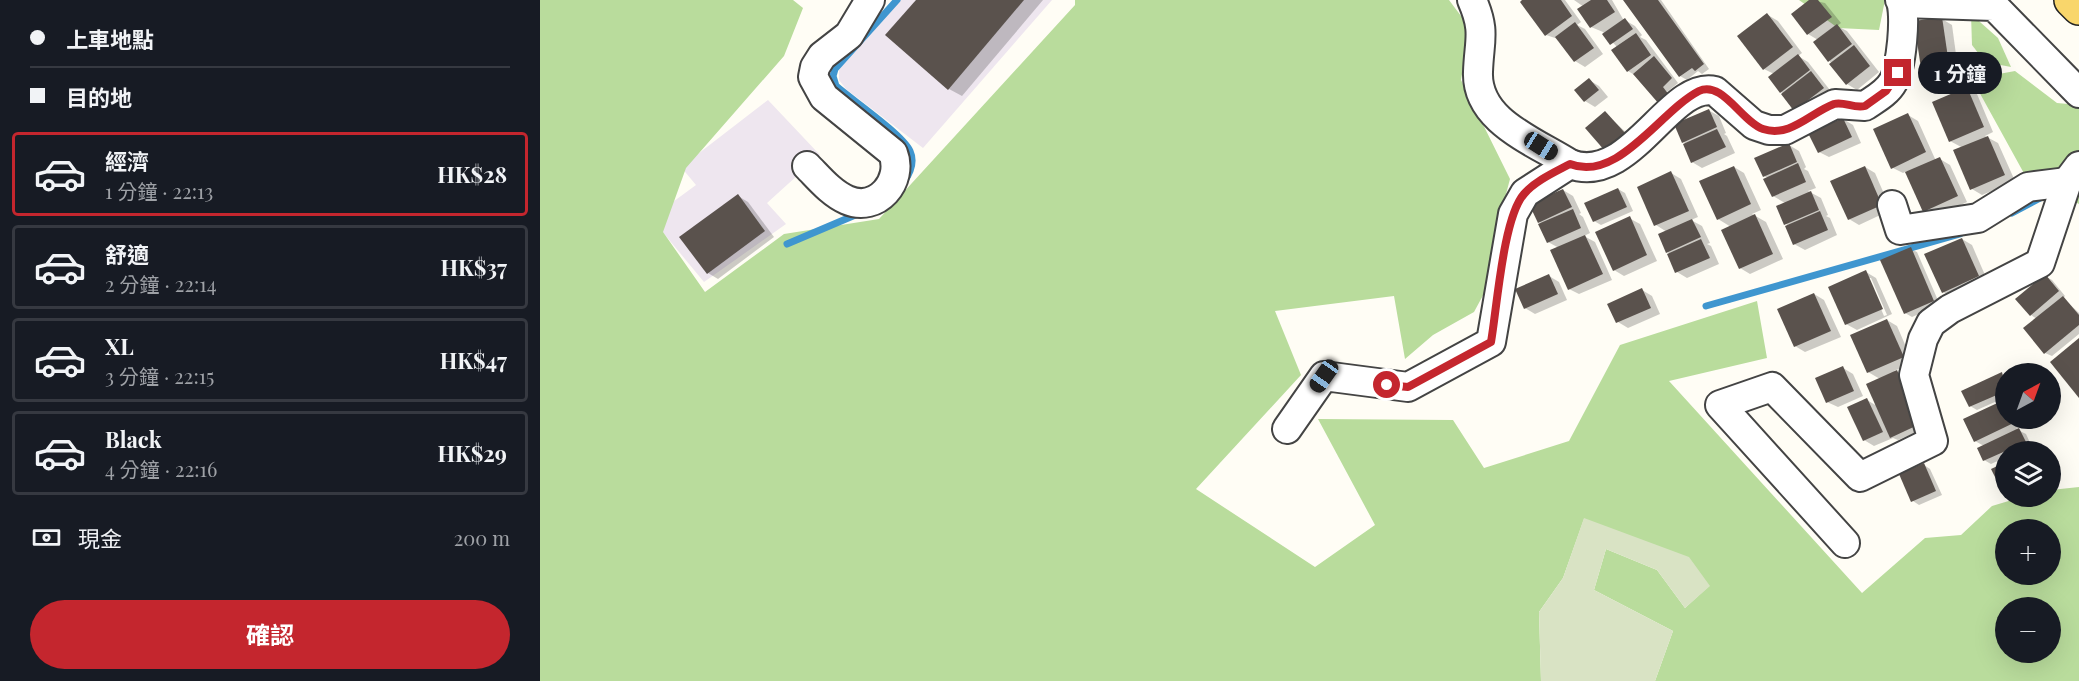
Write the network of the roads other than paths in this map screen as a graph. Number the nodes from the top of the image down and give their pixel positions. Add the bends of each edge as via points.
1 (870, 0) edge
2 (1472, 0) edge
3 (2071, 0) edge
4 (1901, 1) edge
5 (2079, 8) edge
6 (2079, 93) edge
7 (1570, 164) junction
8 (807, 166) dead end
9 (2073, 174) edge
10 (1892, 205) dead end
11 (1287, 429) dead end
12 (1845, 543) dead end

1 - 8 street via 849,35 822,56 813,77 824,97 893,153 895,179 882,195 868,202 855,202 832,191
2 - 7 street via 1483,40 1478,84 1486,106 1510,127
3 - 5 main road
4 - 6 street via 1994,6
4 - 7 street via 1904,10 1898,73 1886,91 1865,106 1835,104 1785,130 1770,130 1754,125 1715,91 1701,90 1664,116 1621,156 1585,168
7 - 11 street via 1530,188 1516,208 1491,342 1408,387 1324,376
9 - 10 street via 2028,187 1978,218 1900,230
9 - 12 street via 2040,263 1950,309 1931,323 1914,375 1932,441 1860,477 1772,387 1719,405

